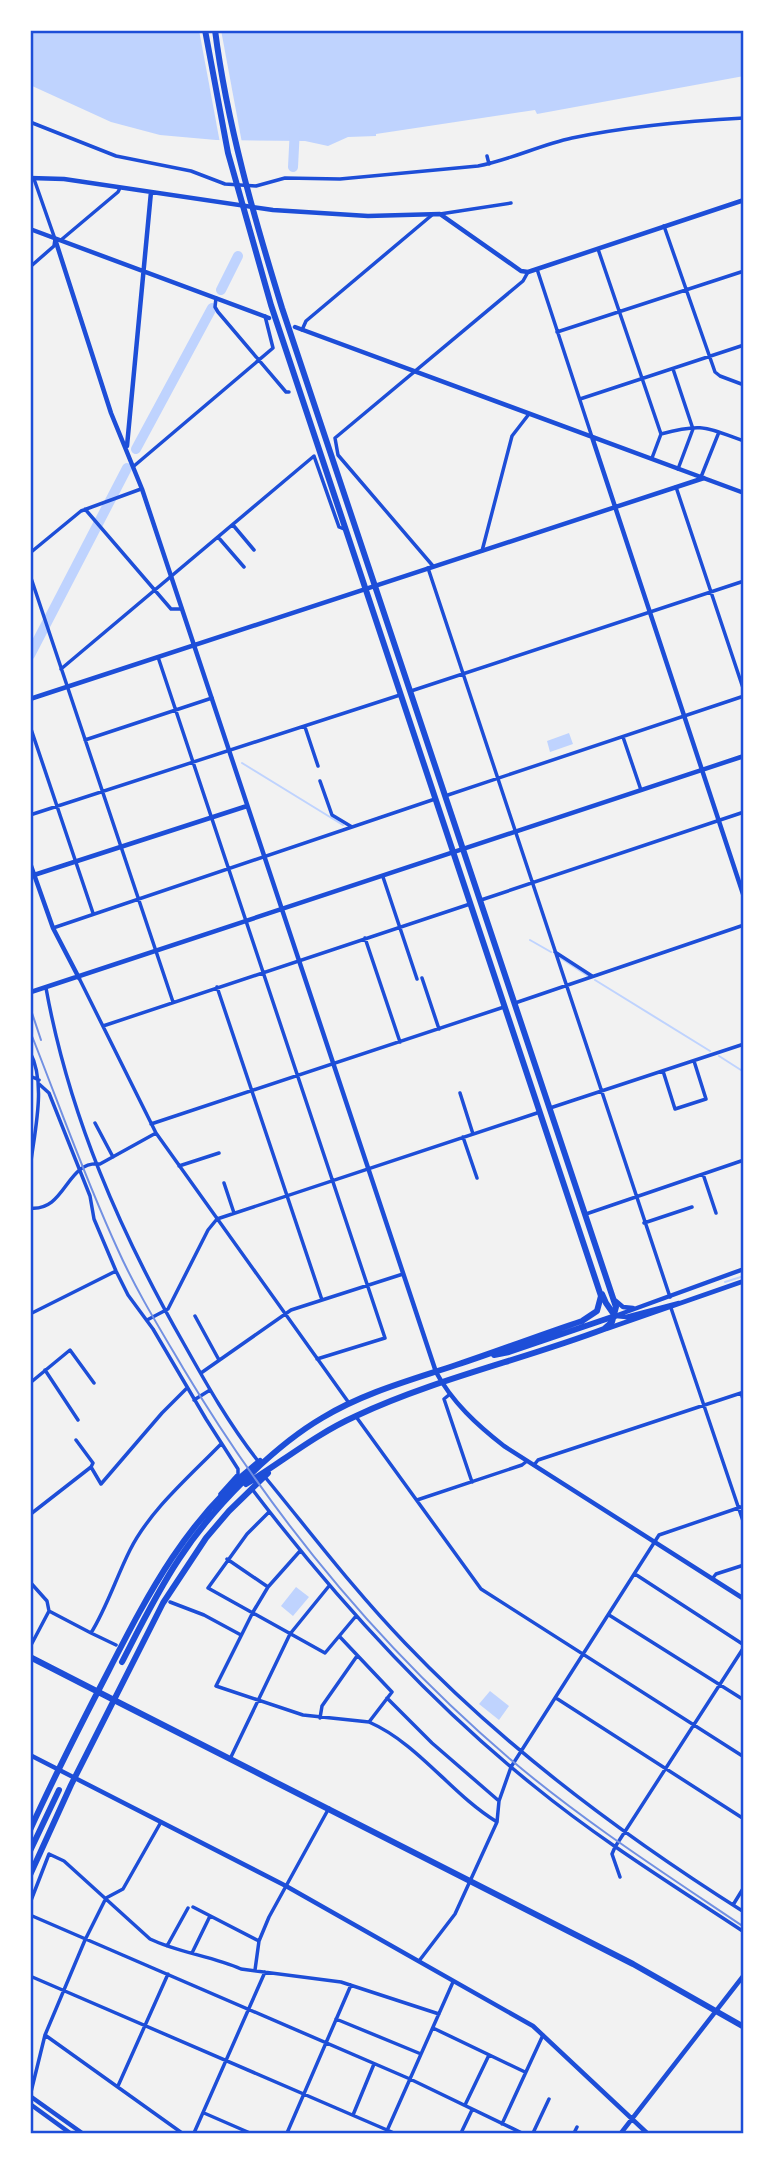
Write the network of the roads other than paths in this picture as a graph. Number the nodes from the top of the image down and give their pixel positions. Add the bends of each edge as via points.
1 (205, 30) edge
2 (215, 30) edge
3 (744, 118) edge
4 (30, 122) edge
5 (487, 156) dead end
6 (489, 164) junction
7 (32, 177) edge
8 (120, 188) junction
9 (151, 192) junction
10 (744, 200) edge
11 (511, 204) dead end
12 (440, 214) junction
13 (432, 215) junction
14 (664, 226) junction
15 (30, 229) edge
16 (58, 240) junction
17 (597, 249) junction
18 (30, 267) edge
19 (537, 269) junction
20 (143, 271) junction
21 (744, 271) edge
22 (528, 272) junction
23 (686, 290) junction
24 (216, 298) junction
25 (619, 312) junction
26 (267, 317) joint
27 (295, 327) dead end
28 (302, 330) junction
29 (557, 332) junction
30 (744, 345) edge
31 (708, 357) junction
32 (258, 360) junction
33 (673, 369) junction
34 (415, 372) junction
35 (642, 379) junction
36 (744, 385) edge
37 (289, 392) dead end
38 (580, 400) junction
39 (529, 414) junction
40 (692, 426) junction
41 (719, 432) junction
42 (661, 434) junction
43 (592, 437) junction
44 (744, 441) edge
45 (127, 449) junction
46 (652, 459) junction
47 (134, 466) junction
48 (678, 469) junction
49 (702, 478) junction
50 (744, 485) edge
51 (676, 487) junction
52 (142, 489) junction
53 (743, 492) edge
54 (615, 507) junction
55 (85, 509) junction
56 (233, 525) junction
57 (346, 529) junction
58 (218, 537) junction
59 (254, 550) dead end
60 (482, 551) junction
61 (30, 554) edge
62 (244, 567) dead end
63 (430, 567) junction
64 (30, 575) edge
65 (171, 577) junction
66 (744, 581) edge
67 (375, 585) junction
68 (365, 589) junction
69 (155, 591) junction
70 (710, 592) junction
71 (182, 609) junction
72 (650, 612) junction
73 (194, 646) junction
74 (158, 657) junction
75 (61, 669) junction
76 (462, 674) junction
77 (67, 687) junction
78 (410, 691) junction
79 (744, 694) edge
80 (401, 695) junction
81 (212, 698) junction
82 (30, 699) edge
83 (176, 710) junction
84 (685, 717) junction
85 (30, 726) edge
86 (305, 727) junction
87 (623, 737) junction
88 (85, 740) junction
89 (229, 751) junction
90 (744, 756) edge
91 (193, 762) junction
92 (318, 766) dead end
93 (703, 770) junction
94 (497, 779) junction
95 (320, 781) dead end
96 (641, 790) junction
97 (102, 792) junction
98 (445, 796) junction
99 (437, 799) junction
100 (57, 806) junction
101 (247, 806) junction
102 (744, 812) edge
103 (30, 816) edge
104 (211, 818) junction
105 (719, 820) junction
106 (352, 827) junction
107 (514, 834) junction
108 (121, 847) junction
109 (464, 849) junction
110 (454, 853) junction
111 (264, 857) junction
112 (75, 862) junction
113 (30, 863) edge
114 (227, 868) junction
115 (34, 875) junction
116 (383, 877) junction
117 (531, 883) junction
118 (744, 897) edge
119 (138, 899) junction
120 (481, 900) junction
121 (472, 903) junction
122 (282, 910) junction
123 (93, 914) junction
124 (245, 922) junction
125 (744, 925) edge
126 (400, 927) junction
127 (53, 928) junction
128 (365, 938) junction
129 (553, 950) junction
130 (156, 952) junction
131 (299, 961) junction
132 (262, 973) junction
133 (592, 976) junction
134 (79, 978) junction
135 (566, 986) junction
136 (217, 987) junction
137 (46, 988) junction
138 (31, 992) edge
139 (173, 1002) junction
140 (515, 1003) junction
141 (506, 1006) junction
142 (103, 1026) junction
143 (440, 1029) junction
144 (400, 1042) junction
145 (744, 1044) edge
146 (30, 1052) edge
147 (694, 1061) junction
148 (334, 1064) junction
149 (663, 1072) junction
150 (30, 1076) edge
151 (297, 1076) junction
152 (39, 1082) junction
153 (251, 1091) junction
154 (600, 1092) junction
155 (460, 1093) dead end
156 (550, 1108) junction
157 (541, 1112) junction
158 (94, 1123) dead end
159 (151, 1125) junction
160 (156, 1133) junction
161 (473, 1134) junction
162 (463, 1137) junction
163 (219, 1153) dead end
164 (113, 1157) junction
165 (744, 1160) edge
166 (95, 1163) junction
167 (179, 1166) junction
168 (79, 1168) junction
169 (30, 1169) edge
170 (368, 1169) junction
171 (703, 1174) junction
172 (477, 1178) dead end
173 (332, 1181) junction
174 (224, 1183) dead end
175 (287, 1196) junction
176 (635, 1197) junction
177 (692, 1207) dead end
178 (30, 1208) edge
179 (234, 1213) junction
180 (716, 1213) dead end
181 (586, 1214) junction
182 (217, 1219) junction
183 (644, 1223) junction
184 (744, 1269) edge
185 (116, 1271) junction
186 (403, 1274) junction
187 (744, 1281) edge
188 (367, 1286) junction
189 (600, 1286) junction
190 (614, 1297) junction
191 (670, 1298) junction
192 (322, 1300) junction
193 (689, 1302) junction
194 (637, 1308) junction
195 (671, 1308) junction
196 (165, 1311) junction
197 (30, 1314) edge
198 (284, 1314) junction
199 (195, 1316) dead end
200 (615, 1316) junction
201 (148, 1320) junction
202 (604, 1329) junction
203 (480, 1357) junction
204 (317, 1359) junction
205 (219, 1360) junction
206 (45, 1370) junction
207 (436, 1372) junction
208 (201, 1373) junction
209 (30, 1383) edge
210 (94, 1383) dead end
211 (442, 1383) junction
212 (187, 1388) junction
213 (210, 1390) junction
214 (743, 1392) edge
215 (450, 1393) junction
216 (194, 1400) junction
217 (744, 1402) edge
218 (350, 1404) junction
219 (705, 1405) junction
220 (355, 1416) junction
221 (78, 1420) dead end
222 (76, 1440) dead end
223 (221, 1444) junction
224 (271, 1454) junction
225 (527, 1461) junction
226 (258, 1462) junction
227 (280, 1463) junction
228 (534, 1465) junction
229 (91, 1467) junction
230 (265, 1477) junction
231 (472, 1482) junction
232 (239, 1488) junction
233 (251, 1489) junction
234 (417, 1500) junction
235 (215, 1501) junction
236 (742, 1507) edge
237 (30, 1510) edge
238 (269, 1512) junction
239 (744, 1524) edge
240 (655, 1542) junction
241 (300, 1551) junction
242 (227, 1559) junction
243 (744, 1565) edge
244 (635, 1574) junction
245 (712, 1579) junction
246 (30, 1582) edge
247 (329, 1586) junction
248 (268, 1587) junction
249 (744, 1599) edge
250 (170, 1602) dead end
251 (49, 1611) junction
252 (253, 1612) junction
253 (609, 1615) junction
254 (356, 1616) junction
255 (91, 1633) junction
256 (290, 1634) junction
257 (241, 1635) junction
258 (340, 1636) junction
259 (116, 1645) dead end
260 (744, 1646) edge
261 (30, 1647) edge
262 (584, 1654) junction
263 (358, 1656) junction
264 (30, 1657) edge
265 (122, 1662) dead end
266 (720, 1685) junction
267 (98, 1691) junction
268 (387, 1698) junction
269 (556, 1698) junction
270 (114, 1700) junction
271 (744, 1700) edge
272 (258, 1701) junction
273 (320, 1718) junction
274 (369, 1722) junction
275 (694, 1725) junction
276 (521, 1752) junction
277 (30, 1755) edge
278 (744, 1757) edge
279 (230, 1759) junction
280 (512, 1767) junction
281 (665, 1768) junction
282 (59, 1770) junction
283 (75, 1778) junction
284 (59, 1790) dead end
285 (499, 1801) junction
286 (329, 1808) junction
287 (744, 1819) edge
288 (161, 1822) junction
289 (497, 1822) junction
290 (30, 1830) edge
291 (626, 1833) junction
292 (615, 1847) junction
293 (30, 1851) edge
294 (30, 1875) edge
295 (620, 1877) dead end
296 (471, 1881) junction
297 (286, 1886) junction
298 (744, 1887) edge
299 (106, 1898) junction
300 (30, 1903) edge
301 (733, 1905) junction
302 (744, 1912) edge
303 (30, 1915) edge
304 (210, 1916) junction
305 (744, 1932) edge
306 (85, 1940) junction
307 (258, 1941) junction
308 (167, 1947) junction
309 (192, 1954) junction
310 (418, 1962) junction
311 (255, 1970) junction
312 (265, 1972) junction
313 (168, 1974) junction
314 (744, 1975) edge
315 (30, 1976) edge
316 (453, 1982) junction
317 (351, 1985) junction
318 (64, 1991) junction
319 (249, 2010) junction
320 (717, 2010) junction
321 (439, 2014) junction
322 (337, 2018) junction
323 (146, 2026) junction
324 (744, 2027) edge
325 (433, 2028) junction
326 (45, 2035) junction
327 (543, 2035) junction
328 (327, 2043) junction
329 (421, 2054) junction
330 (489, 2055) junction
331 (226, 2061) junction
332 (374, 2064) junction
333 (525, 2072) junction
334 (410, 2079) junction
335 (118, 2086) junction
336 (304, 2094) junction
337 (30, 2096) edge
338 (549, 2099) dead end
339 (30, 2104) edge
340 (465, 2105) junction
341 (472, 2109) junction
342 (204, 2113) junction
343 (353, 2115) junction
344 (631, 2118) junction
345 (502, 2124) junction
346 (577, 2127) dead end
347 (387, 2132) edge
348 (70, 2133) edge
349 (82, 2133) edge
350 (182, 2133) edge
351 (194, 2133) edge
352 (250, 2133) edge
353 (287, 2133) edge
354 (394, 2133) edge
355 (461, 2133) edge
356 (522, 2133) edge
357 (533, 2133) edge
358 (574, 2133) edge
359 (621, 2133) edge
360 (647, 2133) edge

1 - 57 main road via 243,210
2 - 67 main road via 254,212
3 - 6 street via 574,138
4 - 6 street via 116,156 225,184 256,186 285,178 383,176
5 - 6 street
7 - 8 street
7 - 16 street
8 - 9 street
8 - 16 street
9 - 13 street via 273,210
9 - 20 street
10 - 14 street
11 - 12 street
12 - 13 street
12 - 22 street
13 - 28 street via 306,321
14 - 17 street
14 - 23 street
15 - 16 street
16 - 18 street
16 - 20 street
16 - 45 street via 111,414
17 - 19 street
17 - 25 street
19 - 22 street
19 - 29 street
20 - 24 street
20 - 45 street
21 - 23 street
22 - 34 street
23 - 25 street
23 - 31 street
24 - 26 street
24 - 32 street via 218,312
25 - 29 street
25 - 35 street
26 - 32 street via 273,348
27 - 28 street
28 - 34 street
29 - 38 street
30 - 31 street
31 - 33 street
31 - 36 street via 720,376
32 - 37 street
32 - 47 street
33 - 35 street
33 - 40 street
34 - 39 street
34 - 63 street via 335,438 338,455
35 - 38 street
35 - 42 street
38 - 43 street
39 - 43 street
39 - 60 street via 512,436
40 - 41 street
40 - 42 street
40 - 48 street
41 - 44 street
41 - 49 street
42 - 46 street
43 - 46 street
43 - 54 street
45 - 47 street
46 - 48 street
47 - 52 street
48 - 49 street
49 - 51 street
49 - 53 street
50 - 53 street
51 - 54 street
51 - 70 street
52 - 55 street
52 - 65 street
54 - 60 street
54 - 72 street
55 - 61 street
55 - 69 street
56 - 57 street via 314,456 339,527
56 - 58 street
56 - 59 street
57 - 68 main road
58 - 62 street
58 - 65 street
60 - 63 street
63 - 67 street
63 - 76 street
64 - 75 street
65 - 69 street
65 - 71 street
66 - 70 street
67 - 68 street
67 - 78 main road
68 - 73 street
68 - 80 main road
69 - 71 street via 171,609
69 - 75 street
70 - 72 street
70 - 79 street
71 - 73 street
72 - 76 street
72 - 84 street
73 - 74 street
73 - 81 street
74 - 77 street
74 - 83 street
75 - 77 street
76 - 78 street
76 - 94 street
77 - 82 street
77 - 88 street
78 - 98 main road
79 - 84 street
80 - 86 street
80 - 99 main road
81 - 83 street
81 - 89 street
83 - 88 street
83 - 91 street
84 - 87 street
84 - 93 street
85 - 100 street
86 - 89 street
86 - 92 street
87 - 94 street
87 - 96 street
88 - 97 street
89 - 91 street
89 - 101 street
90 - 93 street
91 - 97 street
91 - 104 street
93 - 96 street
93 - 105 street
94 - 98 street
94 - 107 street
95 - 106 street via 332,815
96 - 107 street
97 - 100 street
97 - 108 street
98 - 109 main road
99 - 106 street
99 - 110 main road
100 - 103 street
100 - 112 street
101 - 104 street
101 - 111 street
102 - 105 street
104 - 108 street
104 - 114 street
105 - 117 street
105 - 118 street
106 - 111 street
107 - 109 street
107 - 117 street
108 - 112 street
108 - 119 street
109 - 110 street
109 - 120 main road
110 - 116 street
110 - 121 main road
111 - 114 street
111 - 122 street
112 - 115 street
112 - 123 street
113 - 115 street
114 - 119 street
114 - 124 street
115 - 127 street
116 - 122 street
116 - 126 street
117 - 120 street
117 - 129 street
119 - 123 street
119 - 130 street
120 - 140 main road
121 - 126 street
121 - 141 main road
122 - 124 street
122 - 131 street
123 - 127 street
124 - 130 street
124 - 132 street
125 - 133 street
126 - 128 street
126 - 143 street
127 - 134 street
128 - 131 street
128 - 144 street
129 - 133 street
129 - 135 street
130 - 134 street
130 - 139 street
131 - 132 street
131 - 148 street
132 - 136 street
132 - 151 street
133 - 135 street
134 - 137 street
134 - 142 street
135 - 140 street
135 - 154 street
136 - 139 street
136 - 153 street
137 - 138 street
137 - 166 street via 63,1071
139 - 142 street
140 - 156 main road
141 - 143 street
141 - 157 main road
142 - 159 street
143 - 144 street
144 - 148 street
145 - 147 street
146 - 152 street
147 - 149 street
147 - 149 street via 706,1099 675,1109
148 - 151 street
148 - 170 street
149 - 154 street
150 - 152 street
151 - 153 street
151 - 173 street
152 - 168 street via 48,1093
152 - 169 street
153 - 159 street
153 - 175 street
154 - 156 street
154 - 176 street
155 - 161 street
156 - 181 main road
157 - 161 street
157 - 189 main road
158 - 164 street
159 - 160 street
160 - 164 street
160 - 167 street
161 - 162 street
162 - 170 street
162 - 172 street
163 - 167 street
164 - 166 street
165 - 171 street
166 - 168 street
166 - 196 street
167 - 182 street
168 - 178 street via 53,1202
168 - 185 street
170 - 173 street
170 - 186 street
171 - 176 street
171 - 180 street
173 - 175 street
173 - 188 street
174 - 179 street
175 - 179 street
175 - 192 street
176 - 181 street
176 - 183 street
177 - 183 street
179 - 182 street
181 - 190 main road
182 - 196 street
182 - 198 street
183 - 191 street
184 - 191 street
185 - 197 street
185 - 201 street
186 - 188 street
186 - 207 street
187 - 193 street
188 - 192 street
188 - 204 street via 385,1338
189 - 200 main road
189 - 203 main road via 600,1304 594,1315
190 - 194 street via 623,1307
190 - 200 main road
191 - 194 street
192 - 198 street
193 - 195 street
193 - 200 street
194 - 200 street
195 - 202 street
195 - 219 street
196 - 201 street
196 - 208 street
198 - 204 street
198 - 205 street
199 - 205 street
200 - 202 main road
200 - 203 main road via 509,1352
201 - 212 street
202 - 211 main road
203 - 207 main road
204 - 218 street
205 - 208 street
206 - 209 street
206 - 210 street via 71,1350
206 - 221 street
207 - 211 street
207 - 218 main road
208 - 213 street
211 - 215 street
211 - 220 main road
212 - 216 street
212 - 229 street via 101,1484
213 - 216 street
213 - 226 street
214 - 217 street
214 - 219 street
215 - 225 street via 479,1427
215 - 231 street via 444,1399
216 - 223 street
218 - 224 main road
219 - 228 street
219 - 236 street
220 - 227 main road
220 - 234 street
222 - 229 street
223 - 235 street via 239,1471
223 - 255 street via 169,1497 131,1548
224 - 226 main road
224 - 232 main road
225 - 228 street
225 - 231 street
226 - 235 main road
227 - 230 main road
227 - 232 main road
228 - 240 street
229 - 237 street via 32,1513
230 - 233 main road
230 - 276 street via 342,1574 404,1642
231 - 234 street
232 - 265 main road via 180,1557
233 - 238 street
233 - 270 main road via 184,1569
234 - 262 street via 481,1589
235 - 267 main road via 167,1563
236 - 239 street
236 - 240 street via 659,1535
238 - 241 street
238 - 242 street
240 - 244 street
240 - 245 street
241 - 247 street
241 - 248 street
242 - 248 street
242 - 252 street via 208,1588
243 - 245 street
244 - 253 street
244 - 260 street
245 - 249 street
246 - 251 street via 47,1601
247 - 254 street
247 - 256 street
248 - 252 street
250 - 257 street
251 - 255 street
251 - 261 street
252 - 256 street
252 - 257 street
253 - 262 street
253 - 266 street
254 - 258 street
254 - 280 street via 426,1689
255 - 259 street
256 - 258 street via 326,1653
256 - 272 street
257 - 272 street via 216,1686
258 - 263 street
260 - 266 street
262 - 269 street
262 - 275 street
263 - 268 street via 392,1692
263 - 273 street via 322,1706
264 - 267 main road
266 - 271 street
266 - 275 street
267 - 270 main road
267 - 282 main road
268 - 274 street
268 - 285 street
269 - 276 street
269 - 281 street
270 - 279 main road
270 - 283 main road
272 - 273 street
272 - 279 street
273 - 274 street
274 - 289 street via 403,1742
275 - 278 street
275 - 281 street
276 - 280 street
276 - 291 street
277 - 282 street
279 - 286 main road
280 - 285 street
280 - 292 street
281 - 287 street
281 - 291 street
282 - 283 street
282 - 290 main road
283 - 288 street
283 - 294 main road
284 - 293 main road
285 - 289 street
286 - 296 main road
286 - 297 street
288 - 297 street
288 - 299 street via 123,1889
289 - 296 street
291 - 292 street
291 - 301 street
292 - 295 street via 612,1854
292 - 305 street
296 - 310 street via 456,1914
296 - 320 main road
297 - 307 street
297 - 310 street
298 - 301 street
299 - 300 street via 64,1861 49,1854
299 - 306 street
299 - 308 street via 150,1939
301 - 302 street
303 - 306 street
304 - 307 street
304 - 308 street via 190,1907
304 - 309 street
306 - 313 street
306 - 318 street
307 - 311 street
308 - 309 street
309 - 311 street
310 - 316 street
311 - 312 street
312 - 317 street
312 - 319 street
313 - 319 street
313 - 323 street
314 - 320 street
315 - 318 street
316 - 321 street
316 - 327 street
317 - 321 street
317 - 322 street
318 - 323 street
318 - 326 street
319 - 328 street
319 - 331 street
320 - 324 main road
320 - 344 street
321 - 325 street
322 - 328 street
322 - 329 street
323 - 331 street
323 - 335 street
325 - 329 street
325 - 330 street
326 - 335 street
326 - 337 street
327 - 333 street
327 - 344 street
328 - 332 street
328 - 336 street
329 - 334 street
330 - 333 street
330 - 340 street
331 - 336 street
331 - 342 street
332 - 334 street
332 - 343 street
333 - 345 street
334 - 340 street
334 - 347 street
335 - 350 street
336 - 343 street
336 - 353 street
337 - 349 street
338 - 357 street
339 - 348 street
340 - 341 street
341 - 345 street
341 - 355 street
342 - 351 street
342 - 352 street
343 - 347 street
344 - 359 street
344 - 360 street
345 - 356 street
346 - 358 street
347 - 354 street

